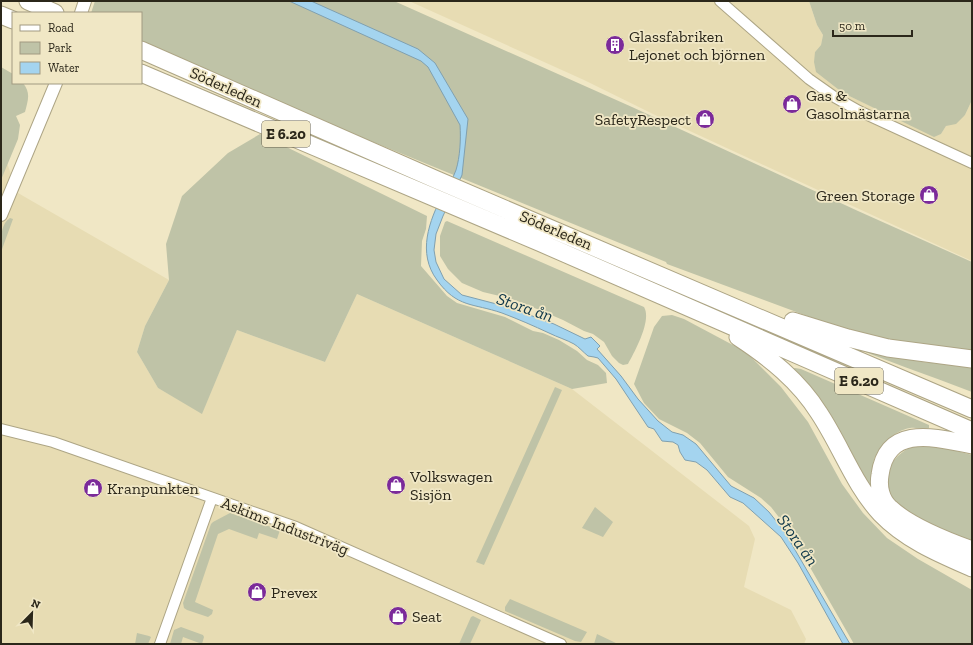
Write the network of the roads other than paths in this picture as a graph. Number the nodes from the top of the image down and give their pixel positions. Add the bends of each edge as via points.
1 (28, 1) edge
2 (85, 1) edge
3 (720, 1) edge
4 (53, 12) edge
5 (81, 12) edge
6 (1, 15) edge
7 (12, 20) edge
8 (142, 50) edge
9 (142, 73) edge
10 (56, 84) edge
11 (972, 163) edge
12 (1, 215) edge
13 (707, 294) junction
14 (696, 310) junction
15 (972, 359) edge
16 (972, 409) edge
17 (1, 429) edge
18 (972, 430) edge
19 (972, 445) edge
20 (212, 498) junction
21 (972, 550) edge
22 (972, 568) edge
23 (160, 644) edge
24 (561, 644) edge

1 - 4 highway
2 - 5 street
3 - 11 street via 809,79 836,98
6 - 7 highway
8 - 13 highway, Söderleden / E 6.20 via 437,180
9 - 14 highway, Söderleden / E 6.20
10 - 12 street
13 - 15 highway via 888,348
13 - 16 highway, Söderleden / E 6.20
14 - 18 highway, Söderleden / E 6.20
14 - 22 highway via 774,362 790,376 820,414 860,486 880,514 919,543
17 - 20 street, Askims Industriväg via 53,442
19 - 21 highway via 923,436 908,438 895,444 886,455 880,470 879,487 885,502 900,516
20 - 23 street
20 - 24 street, Askims Industriväg via 296,527

